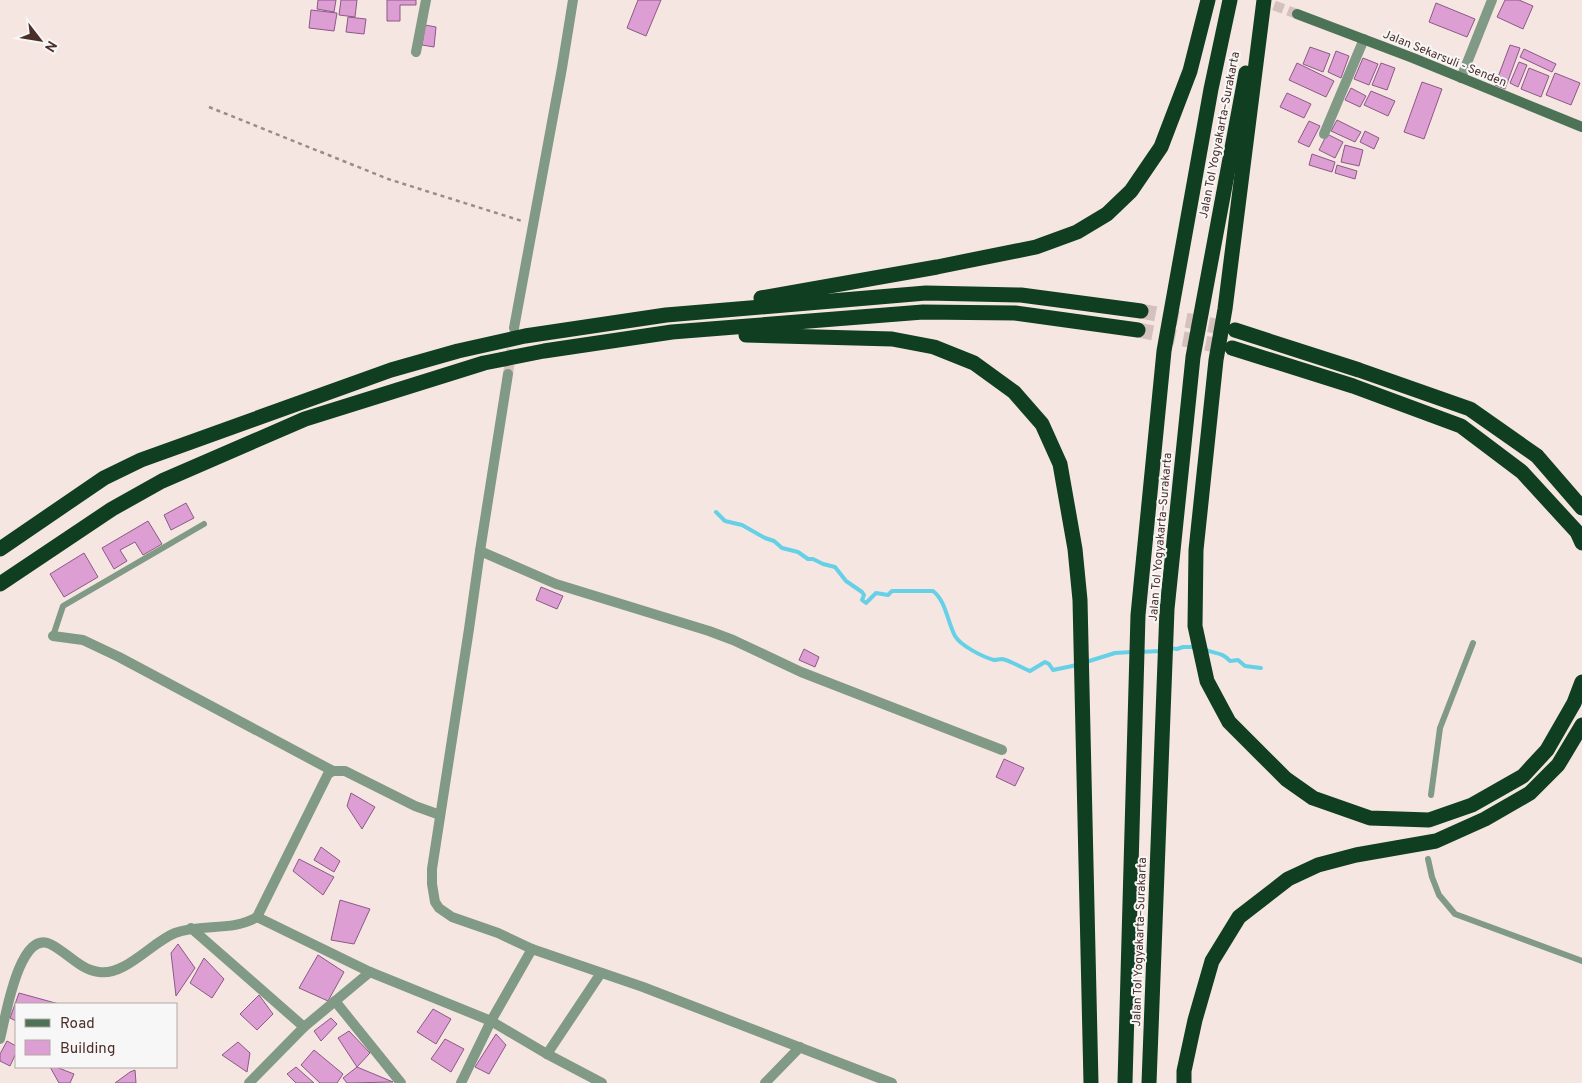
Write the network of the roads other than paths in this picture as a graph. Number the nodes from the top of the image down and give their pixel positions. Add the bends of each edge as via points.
1 (426, 0) edge
2 (573, 0) edge
3 (1208, 0) edge
4 (1230, 0) edge
5 (1260, 0) edge
6 (1264, 0) edge
7 (1492, 0) edge
8 (1297, 14) tunnel mouth
9 (1364, 39) junction
10 (416, 52) dead end
11 (1461, 78) junction
12 (1582, 127) edge
13 (1324, 134) dead end
14 (1141, 311) tunnel mouth
15 (666, 315) junction
16 (514, 328) tunnel mouth
17 (1138, 330) tunnel mouth
18 (1235, 330) tunnel mouth
19 (672, 332) junction
20 (1232, 348) tunnel mouth
21 (508, 374) tunnel mouth
22 (1582, 508) edge
23 (204, 524) dead end
24 (1582, 543) edge
25 (0, 549) edge
26 (480, 551) junction
27 (0, 584) edge
28 (53, 636) joint
29 (1473, 643) dead end
30 (1582, 682) edge
31 (1582, 726) edge
32 (1002, 750) dead end
33 (333, 770) junction
34 (1431, 795) dead end
35 (440, 815) junction
36 (1428, 859) dead end
37 (256, 916) junction
38 (191, 928) junction
39 (532, 950) junction
40 (1582, 961) edge
41 (370, 972) junction
42 (601, 973) junction
43 (335, 1001) junction
44 (491, 1021) junction
45 (304, 1027) junction
46 (0, 1039) edge
47 (800, 1047) junction
48 (547, 1054) junction
49 (250, 1083) edge
50 (402, 1083) edge
51 (461, 1083) edge
52 (602, 1083) edge
53 (765, 1083) edge
54 (892, 1083) edge
55 (1091, 1083) edge
56 (1125, 1083) edge
57 (1149, 1083) edge
58 (1184, 1083) edge

1 - 10 street
2 - 16 street
3 - 15 highway via 1190,71 1161,147 1132,191 1107,214 1077,232 1036,247 937,267
4 - 56 highway, Jalan Tol Yogyakarta–Surakarta via 1164,351 1139,605
5 - 57 highway, Jalan Tol Yogyakarta–Surakarta via 1200,309 1167,609
6 - 30 highway via 1216,360 1196,550 1195,626 1208,681 1229,722 1286,779 1313,798 1370,818 1430,820 1472,805 1523,776 1546,750 1574,703
7 - 11 street
8 - 9 street, Jalan Sekarsuli - Senden
9 - 11 street, Jalan Sekarsuli - Senden
9 - 13 street
11 - 12 street, Jalan Sekarsuli - Senden
14 - 15 highway via 1021,295 926,293
15 - 25 highway via 524,336 391,370 141,460 104,478
17 - 19 highway via 1015,313 923,312
18 - 22 highway via 1470,409 1538,456
19 - 27 highway via 544,350 484,363 305,419 162,481 112,509
19 - 55 highway via 892,339 934,348 974,362 1014,392 1042,424 1060,464 1080,600
20 - 24 highway via 1353,386 1461,426 1522,472 1577,532
21 - 26 street
23 - 28 lane via 64,606
26 - 32 street via 556,584 733,640 801,672
26 - 35 street
28 - 33 street via 83,640 120,657
29 - 34 lane via 1440,728
31 - 58 highway via 1558,765 1530,794 1485,820 1436,841 1318,865 1288,879 1239,917 1212,961 1195,1020
33 - 35 street via 352,774
33 - 37 street via 328,774
35 - 39 street via 432,876 433,895 439,908 452,917 498,933
36 - 40 lane via 1439,895 1455,914
37 - 38 street via 234,925
37 - 41 street
38 - 45 street
38 - 46 street via 157,942 133,962 104,972 77,963 50,944 40,942 30,950 16,972
39 - 42 street
39 - 44 street
41 - 43 street
41 - 44 street
42 - 47 street
42 - 48 street
43 - 45 street
43 - 50 street
44 - 48 street
44 - 51 street
45 - 49 street
47 - 53 street
47 - 54 street
48 - 52 street

